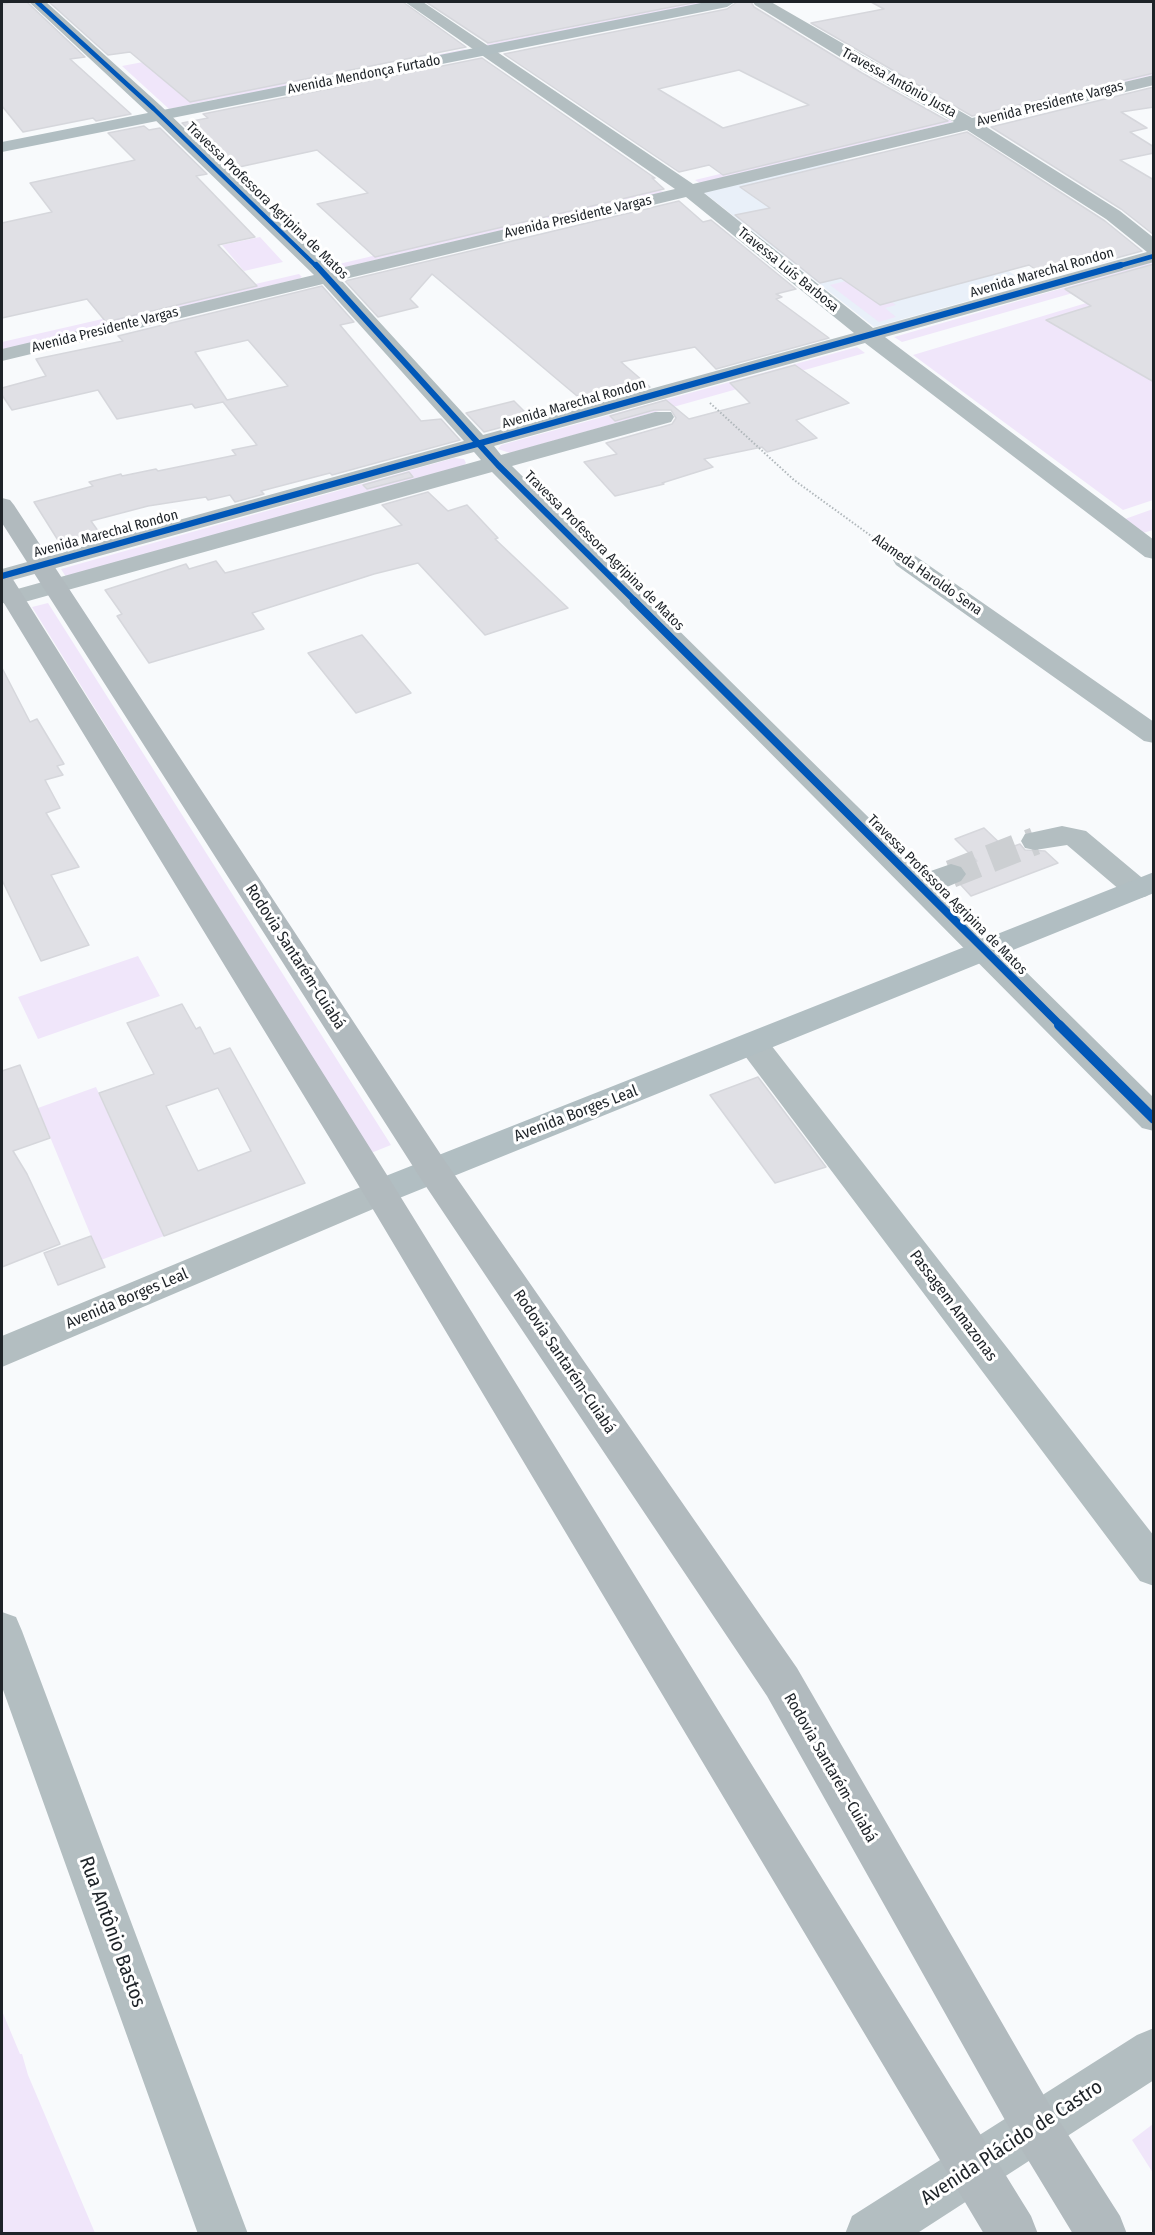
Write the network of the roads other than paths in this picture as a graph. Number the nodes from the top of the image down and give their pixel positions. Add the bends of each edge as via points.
1 (37, 2) edge
2 (413, 2) edge
3 (691, 2) edge
4 (727, 2) edge
5 (761, 2) edge
6 (480, 47) junction
7 (1154, 66) edge
8 (1154, 80) edge
9 (157, 112) junction
10 (962, 119) junction
11 (2, 140) edge
12 (2, 147) edge
13 (683, 186) junction
14 (1154, 248) edge
15 (1154, 256) edge
16 (321, 270) junction
17 (1154, 277) edge
18 (870, 336) junction
19 (2, 337) edge
20 (890, 352) junction
21 (2, 355) edge
22 (868, 358) dead end
23 (710, 403) road end
24 (479, 444) junction
25 (498, 465) junction
26 (2, 505) edge
27 (1154, 552) edge
28 (905, 560) road end
29 (48, 577) junction
30 (4, 586) edge
31 (1154, 735) edge
32 (1035, 841) tunnel mouth
33 (951, 874) tunnel mouth
34 (1145, 885) edge
35 (920, 887) junction
36 (984, 951) junction
37 (753, 1044) junction
38 (1154, 1119) edge
39 (433, 1170) junction
40 (380, 1192) junction
41 (2, 1352) edge
42 (1154, 1568) edge
43 (2, 1631) edge
44 (12, 1697) edge
45 (1154, 2052) edge
46 (1036, 2128) junction
47 (974, 2168) junction
48 (223, 2234) edge
49 (870, 2234) edge
50 (1013, 2234) edge
51 (1102, 2234) edge

1 - 9 street, Travessa Professora Agripina de Matos
2 - 6 street, Travessa Luís Barbosa
3 - 6 main road, Avenida Mendonça Furtado
4 - 6 main road, Avenida Mendonça Furtado
5 - 10 street, Travessa Antônio Justa
6 - 9 main road, Avenida Mendonça Furtado
6 - 13 street, Travessa Luís Barbosa
7 - 10 street, Avenida Presidente Vargas
8 - 10 street, Avenida Presidente Vargas
9 - 11 main road, Avenida Mendonça Furtado
9 - 12 main road, Avenida Mendonça Furtado
9 - 16 street, Travessa Professora Agripina de Matos
10 - 13 street, Avenida Presidente Vargas
10 - 14 street, Travessa Antônio Justa via 1113,215
13 - 16 street, Avenida Presidente Vargas
13 - 18 street, Travessa Luís Barbosa
15 - 18 street, Avenida Marechal Rondon
16 - 19 street, Avenida Presidente Vargas
16 - 21 street, Avenida Presidente Vargas
16 - 24 street, Travessa Professora Agripina de Matos
17 - 20 street
18 - 20 street, Travessa Luís Barbosa
18 - 24 street, Avenida Marechal Rondon
20 - 22 street
20 - 27 street, Travessa Luís Barbosa
23 - 25 street, Avenida Marechal Rondon
24 - 25 street, Travessa Professora Agripina de Matos
24 - 29 street, Avenida Marechal Rondon
25 - 29 street, Avenida Marechal Rondon
25 - 35 street, Travessa Professora Agripina de Matos
26 - 29 highway, Rodovia Santarém-Cuiabá
28 - 31 street, Alameda Haroldo Sena
29 - 30 street, Avenida Marechal Rondon
29 - 39 highway, Rodovia Santarém-Cuiabá
30 - 40 highway
32 - 34 street via 1055,836 1076,838
33 - 35 street
34 - 36 main road, Avenida Borges Leal
35 - 36 street, Travessa Professora Agripina de Matos
36 - 37 main road, Avenida Borges Leal
36 - 38 street, Travessa Professora Agripina de Matos
37 - 39 main road, Avenida Borges Leal
37 - 42 street, Passagem Amazonas
39 - 40 main road, Avenida Borges Leal
39 - 46 highway, Rodovia Santarém-Cuiabá via 782,1682
40 - 41 street, Avenida Borges Leal
40 - 47 highway
43 - 44 street, Rua Antônio Bastos
44 - 48 street, Rua Antônio Bastos
45 - 46 street, Avenida Plácido de Castro
46 - 47 street, Avenida Plácido de Castro
46 - 51 highway, Rodovia Santarém-Cuiabá
47 - 49 street, Avenida Plácido de Castro
47 - 50 highway

